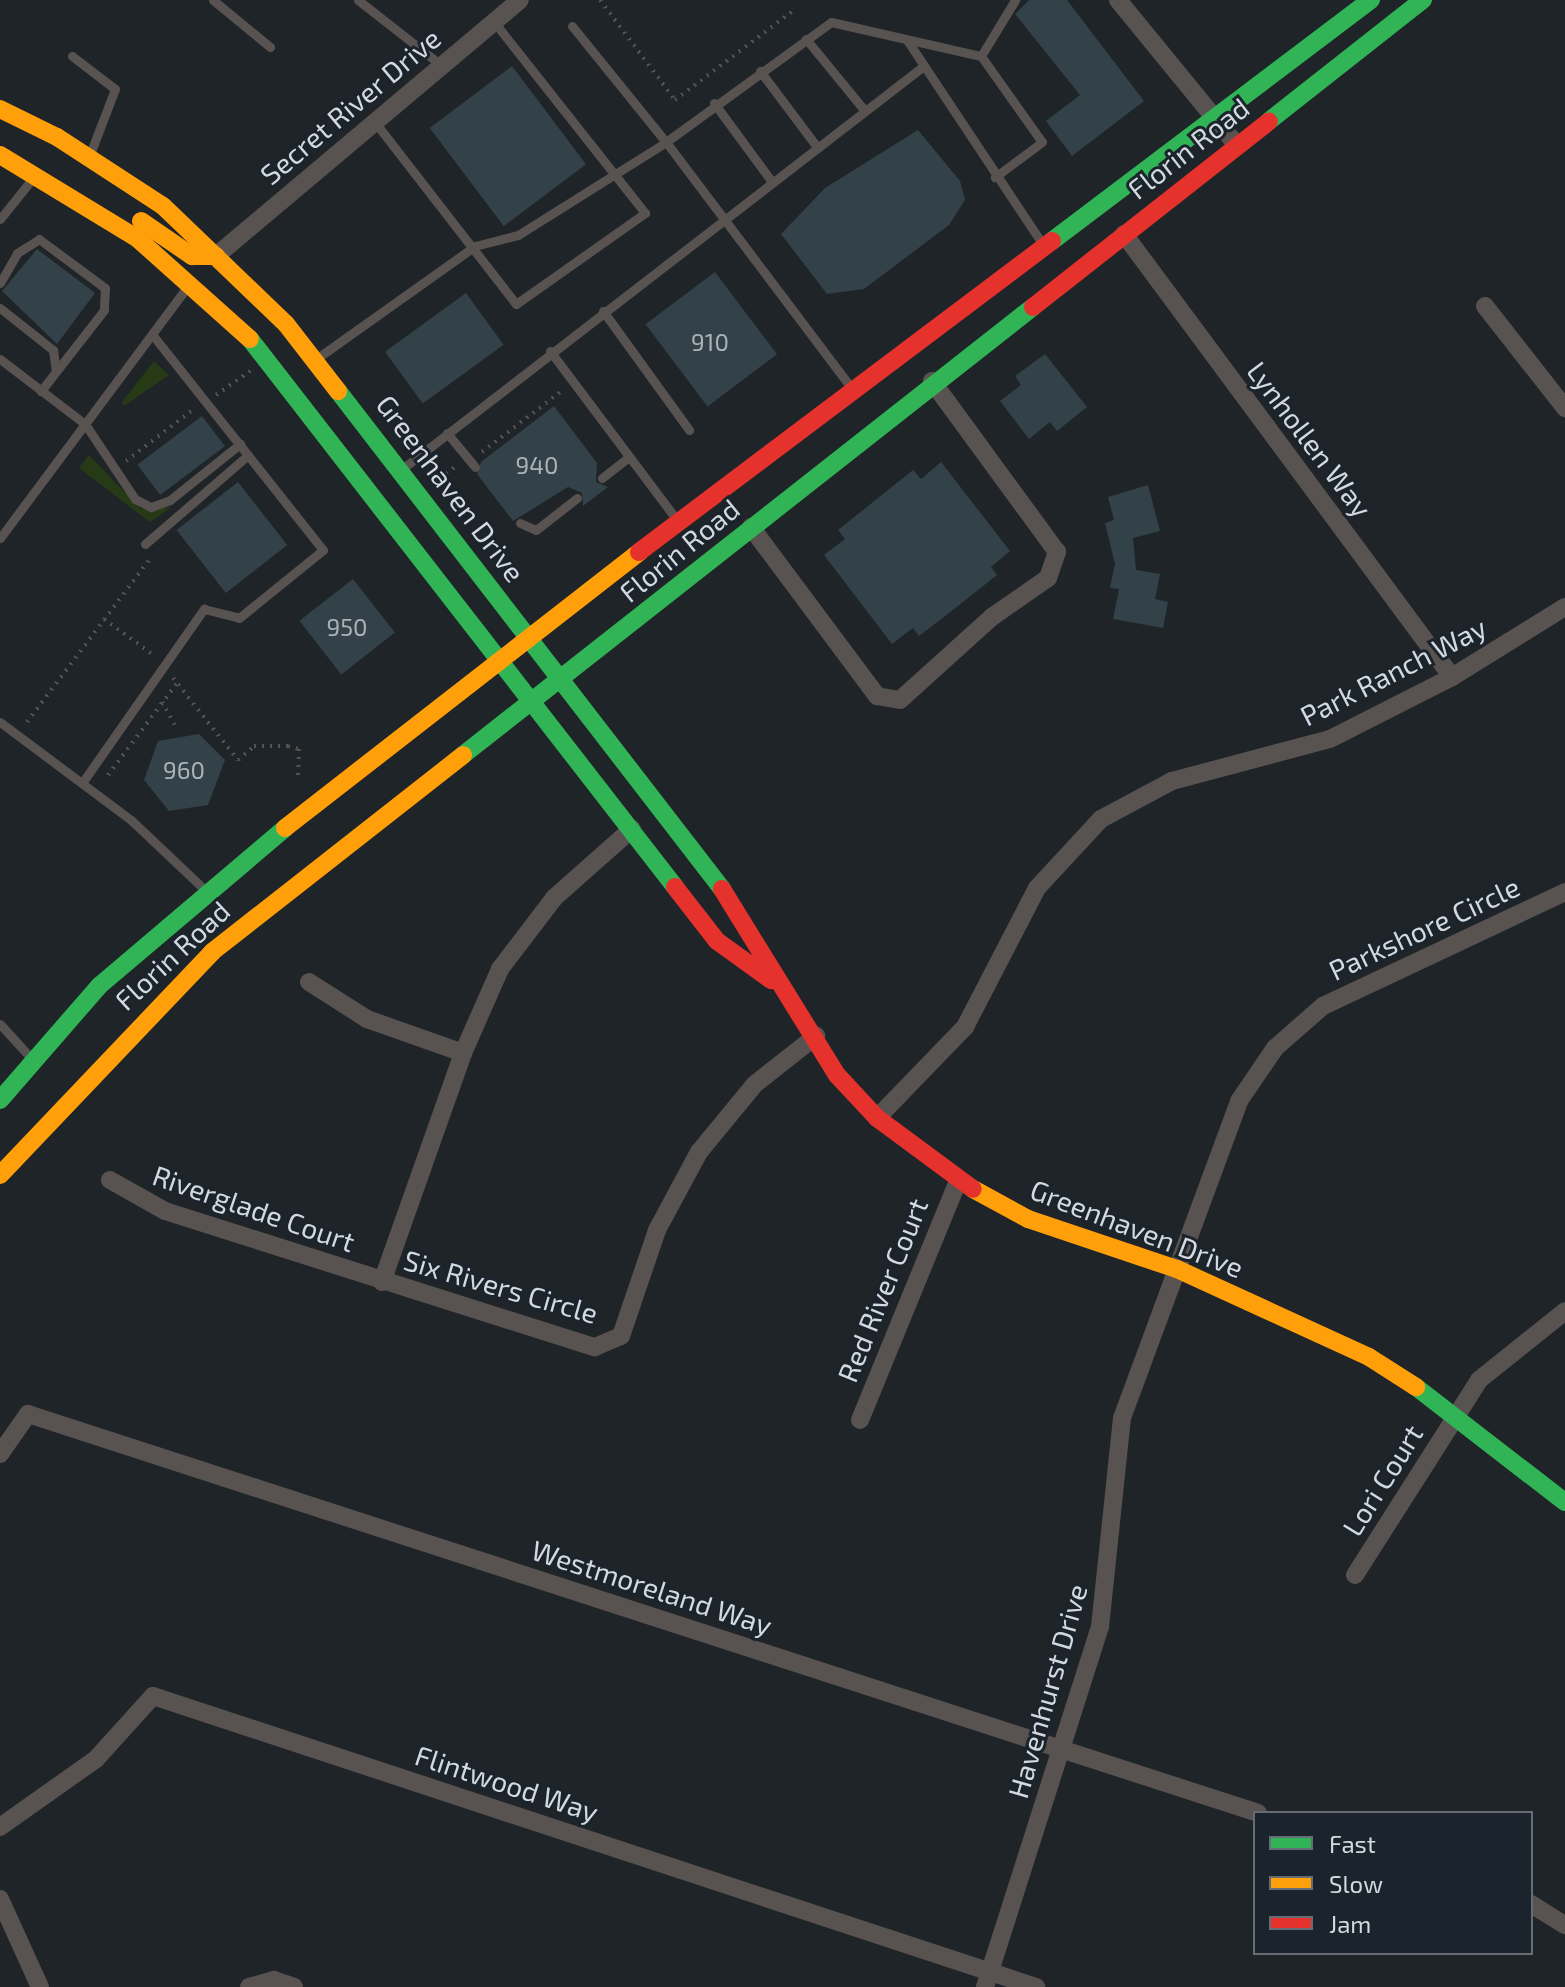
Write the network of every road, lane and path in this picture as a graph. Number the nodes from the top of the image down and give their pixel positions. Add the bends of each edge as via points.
1 (213, 0) edge
2 (358, 0) edge
3 (520, 0) edge
4 (600, 0) edge
5 (1015, 0) edge
6 (1118, 0) edge
7 (1371, 0) edge
8 (1423, 0) edge
9 (794, 10) dead end
10 (494, 22) junction
11 (572, 26) dead end
12 (806, 39) junction
13 (907, 40) junction
14 (270, 47) dead end
15 (72, 56) dead end
16 (981, 56) junction
17 (441, 65) junction
18 (921, 68) junction
19 (760, 71) junction
20 (714, 103) junction
21 (0, 109) edge
22 (865, 111) junction
23 (1216, 118) junction
24 (372, 119) junction
25 (666, 142) junction
26 (1236, 144) junction
27 (817, 147) junction
28 (0, 155) edge
29 (89, 157) junction
30 (37, 173) junction
31 (615, 175) junction
32 (995, 177) junction
33 (772, 182) junction
34 (57, 186) junction
35 (726, 217) junction
36 (0, 219) edge
37 (1124, 234) junction
38 (475, 246) junction
39 (1046, 248) junction
40 (216, 256) junction
41 (2, 273) edge
42 (191, 281) junction
43 (0, 283) edge
44 (1485, 306) dead end
45 (0, 308) edge
46 (603, 311) junction
47 (152, 334) junction
48 (550, 351) junction
49 (0, 359) edge
50 (316, 359) junction
51 (56, 371) junction
52 (250, 371) dead end
53 (932, 381) junction
54 (566, 388) dead end
55 (41, 391) junction
56 (854, 392) junction
57 (344, 394) junction
58 (205, 401) junction
59 (1565, 408) edge
60 (85, 424) junction
61 (689, 430) dead end
62 (447, 433) junction
63 (240, 444) junction
64 (248, 455) junction
65 (629, 457) junction
66 (123, 464) dead end
67 (472, 464) junction
68 (402, 469) junction
69 (602, 478) dead end
70 (440, 479) dead end
71 (577, 498) dead end
72 (677, 520) junction
73 (520, 523) dead end
74 (751, 527) junction
75 (0, 538) edge
76 (145, 544) dead end
77 (161, 544) dead end
78 (1565, 607) edge
79 (104, 619) junction
80 (528, 632) junction
81 (500, 655) junction
82 (165, 665) junction
83 (1452, 677) junction
84 (563, 680) junction
85 (177, 683) junction
86 (162, 702) junction
87 (535, 702) junction
88 (0, 722) edge
89 (27, 722) dead end
90 (176, 727) dead end
91 (108, 775) dead end
92 (298, 775) dead end
93 (82, 783) junction
94 (632, 829) junction
95 (207, 892) junction
96 (1565, 892) edge
97 (309, 982) dead end
98 (774, 982) junction
99 (0, 1024) edge
100 (816, 1036) junction
101 (463, 1053) junction
102 (33, 1061) junction
103 (0, 1100) edge
104 (877, 1118) junction
105 (0, 1175) edge
106 (110, 1180) dead end
107 (958, 1181) junction
108 (1177, 1269) junction
109 (382, 1282) junction
110 (1565, 1311) edge
111 (1456, 1414) junction
112 (860, 1420) dead end
113 (0, 1454) edge
114 (1565, 1502) edge
115 (1355, 1575) dead end
116 (1061, 1750) junction
117 (1253, 1811) edge
118 (0, 1827) edge
119 (0, 1899) edge
120 (1533, 1905) edge
121 (1565, 1925) edge
122 (987, 1979) edge
123 (40, 1987) edge
124 (249, 1987) edge
125 (294, 1987) edge
126 (1036, 1987) edge

1 - 14 lane
2 - 17 lane
3 - 10 street, Secret River Drive
4 - 9 path via 675,100
5 - 16 lane
6 - 23 street
7 - 23 street, Florin Road
8 - 26 street, Florin Road
10 - 17 street, Secret River Drive
10 - 31 lane
11 - 25 lane
12 - 13 lane via 831,22
12 - 19 lane
12 - 22 lane
13 - 16 lane
13 - 18 lane
15 - 29 lane via 115,89
16 - 32 lane via 1042,142
17 - 24 street, Secret River Drive
18 - 22 lane
18 - 32 lane
19 - 20 lane
19 - 27 lane
20 - 25 lane
20 - 33 lane
21 - 29 street, Greenhaven Drive
22 - 27 lane
23 - 26 street
23 - 39 street, Florin Road
24 - 38 lane
24 - 40 street, Secret River Drive
25 - 31 lane
25 - 35 lane
26 - 37 street, Florin Road
27 - 33 lane
28 - 30 street, Greenhaven Drive
29 - 40 street, Greenhaven Drive via 163,206
30 - 34 street, Greenhaven Drive
30 - 36 lane
31 - 38 lane via 518,235
31 - 38 lane via 645,213 516,304
32 - 39 lane
33 - 35 lane
34 - 40 street via 85,184 192,256
34 - 42 street, Greenhaven Drive
35 - 46 lane
35 - 56 lane
37 - 53 street, Florin Road
37 - 83 street, Lynhollen Way
38 - 50 lane
39 - 56 street, Florin Road
40 - 50 street, Greenhaven Drive
41 - 43 lane
41 - 51 lane via 39,239 105,288 104,310
42 - 47 lane
42 - 57 street via 221,281 301,361
42 - 81 street, Greenhaven Drive via 303,398
44 - 59 street
45 - 51 lane via 53,350
46 - 48 lane
46 - 61 lane
47 - 58 lane
47 - 60 lane
48 - 62 lane
48 - 65 lane
49 - 55 lane
50 - 57 street, Greenhaven Drive
51 - 55 lane
52 - 58 path
53 - 74 street, Florin Road
53 - 74 street via 1057,552 1048,578 992,617 900,700 877,696
54 - 67 path
55 - 60 lane
56 - 72 street, Florin Road
57 - 68 street, Greenhaven Drive
58 - 63 lane
58 - 66 path
60 - 63 lane via 135,499 151,507 170,500
60 - 75 lane
62 - 67 lane
62 - 68 lane
63 - 64 lane
64 - 76 lane
64 - 82 lane via 323,550 239,618 204,609
65 - 69 lane
65 - 72 lane
67 - 70 path
68 - 80 street, Greenhaven Drive
71 - 73 lane via 536,530
72 - 80 street, Florin Road
74 - 84 street, Florin Road
77 - 79 path
78 - 83 street, Park Ranch Way
79 - 82 path
79 - 89 path
80 - 81 street, Florin Road
80 - 84 street, Greenhaven Drive
81 - 87 street, Greenhaven Drive
81 - 95 street, Florin Road
82 - 85 path
82 - 93 lane
83 - 104 street, Park Ranch Way via 1330,739 1172,781 1101,819 1037,888 965,1027
84 - 87 street, Florin Road
84 - 98 street, Greenhaven Drive via 742,915
85 - 86 path
85 - 92 path via 238,760 254,746 288,746 299,749
86 - 90 path
86 - 91 path
87 - 94 street, Greenhaven Drive
87 - 105 street, Florin Road via 212,952 141,1020
88 - 93 lane
93 - 95 lane
94 - 98 street, Greenhaven Drive via 717,941
94 - 101 street, Six Rivers Circle via 527,929 500,969
95 - 102 street, Florin Road via 99,986
96 - 108 street, Parkshore Circle via 1351,989 1298,1025 1239,1101
97 - 101 street via 367,1019
98 - 100 street, Greenhaven Drive
99 - 102 lane
100 - 104 street, Greenhaven Drive via 837,1075
100 - 109 street, Six Rivers Circle via 755,1084 699,1152 657,1230 621,1336 595,1347
101 - 109 street, Six Rivers Circle
102 - 103 street, Florin Road
104 - 107 street, Greenhaven Drive
106 - 109 street, Riverglade Court via 165,1211
107 - 108 street, Greenhaven Drive via 1028,1219
107 - 112 street, Red River Court
108 - 111 street, Greenhaven Drive via 1369,1357
108 - 116 street, Havenhurst Drive via 1122,1418 1107,1590
110 - 111 street, Lori Court via 1479,1380
111 - 114 street, Greenhaven Drive
111 - 115 street, Lori Court
113 - 116 street, Westmoreland Way via 28,1414
116 - 117 street, Westmoreland Way
116 - 122 street, Havenhurst Drive
118 - 122 street, Flintwood Way via 96,1759 153,1696
119 - 123 street
120 - 121 street
122 - 126 street, Flintwood Way
124 - 125 street via 274,1980

